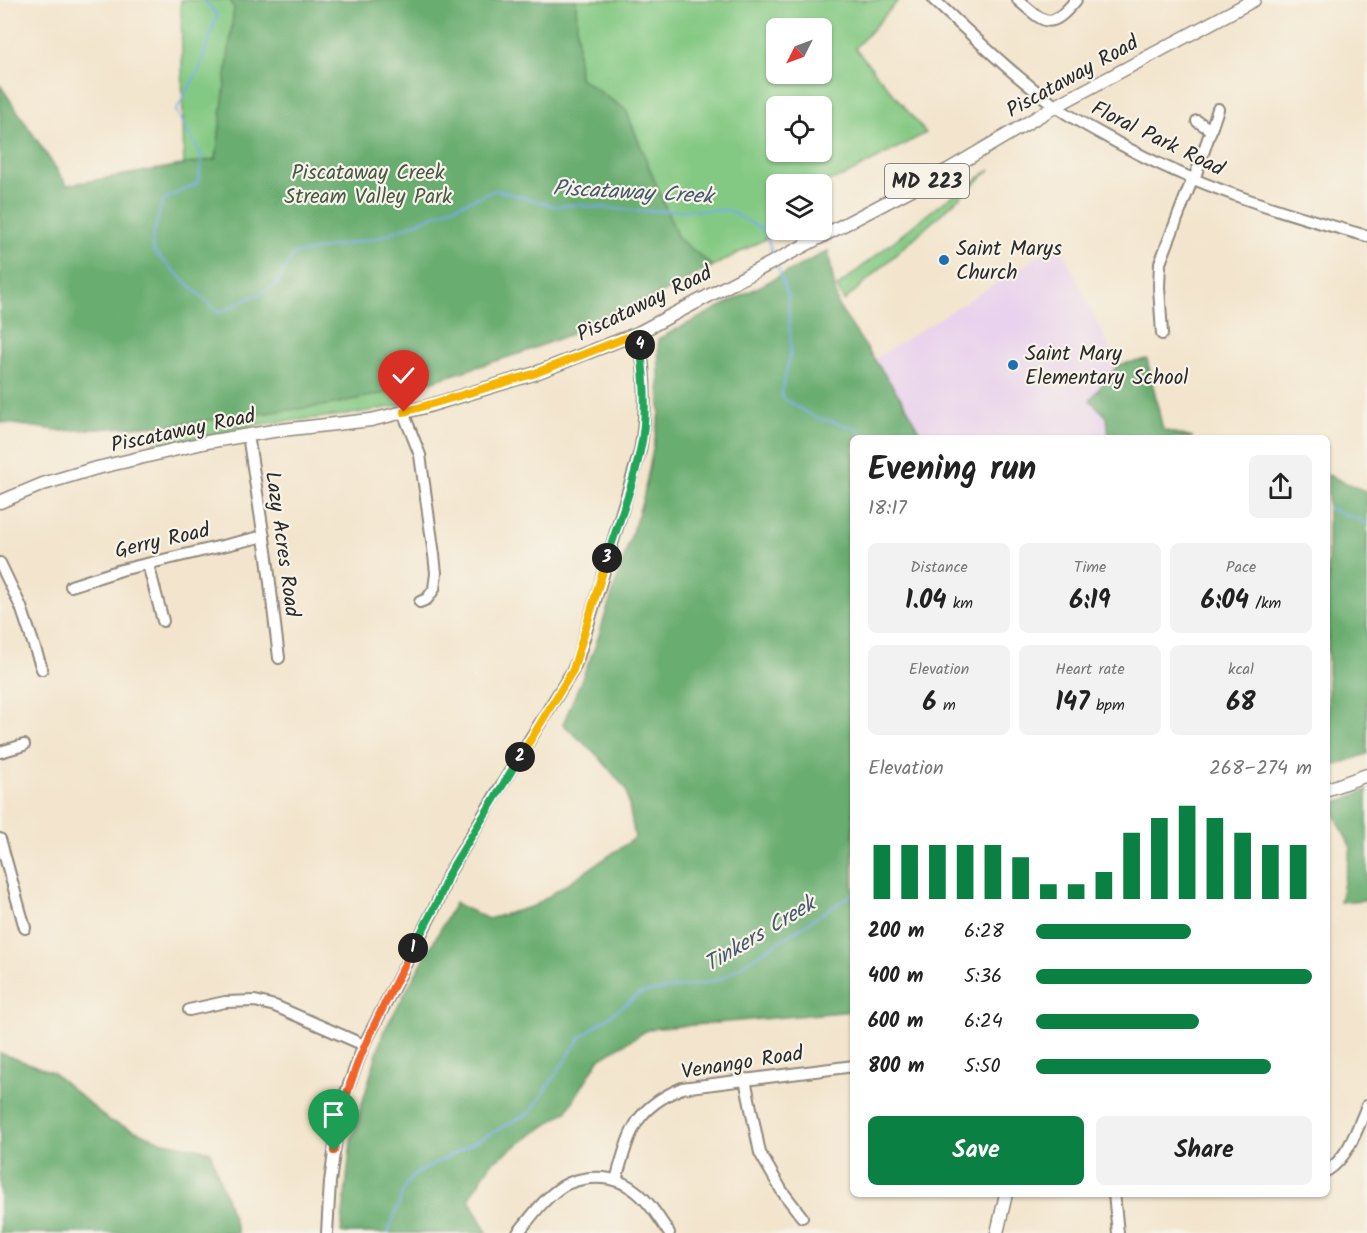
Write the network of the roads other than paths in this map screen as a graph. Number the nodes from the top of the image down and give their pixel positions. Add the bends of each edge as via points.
1 (934, 0) edge
2 (1018, 0) edge
3 (1076, 0) edge
4 (1254, 0) edge
5 (1056, 106) junction
6 (1218, 110) dead end
7 (1197, 122) dead end
8 (1211, 130) junction
9 (1192, 180) junction
10 (1367, 236) edge
11 (638, 333) junction
12 (1162, 334) dead end
13 (404, 412) junction
14 (248, 435) junction
15 (0, 502) edge
16 (264, 536) junction
17 (0, 563) edge
18 (148, 564) junction
19 (71, 586) dead end
20 (420, 602) dead end
21 (163, 621) dead end
22 (279, 658) dead end
23 (42, 669) dead end
24 (24, 745) dead end
25 (0, 752) edge
26 (1367, 775) edge
27 (1330, 788) edge
28 (0, 839) edge
29 (25, 928) dead end
30 (189, 1010) dead end
31 (364, 1045) junction
32 (850, 1066) edge
33 (745, 1079) junction
34 (1367, 1106) edge
35 (1330, 1168) edge
36 (616, 1180) junction
37 (1005, 1197) edge
38 (1114, 1197) edge
39 (802, 1216) dead end
40 (327, 1233) edge
41 (518, 1233) edge
42 (669, 1233) edge
43 (997, 1233) edge
44 (1118, 1233) edge

1 - 5 street, Floral Park Road
2 - 3 street via 1048,21 1060,17
4 - 5 main road, Piscataway Road
5 - 9 street, Floral Park Road
5 - 11 main road, Piscataway Road / MD 223 via 948,170
6 - 8 street
7 - 8 street
8 - 9 street
9 - 10 street, Floral Park Road via 1283,213
9 - 12 street via 1160,263
11 - 13 main road, Piscataway Road / MD 223 via 533,374
11 - 31 street via 645,394 640,451 578,658 449,873
13 - 14 main road, Piscataway Road / MD 223 via 353,423
13 - 20 street via 420,455 434,555 434,589
14 - 15 main road, Piscataway Road / MD 223 via 93,469
14 - 16 street, Lazy Acres Road
16 - 18 street, Gerry Road
16 - 22 street, Lazy Acres Road
17 - 23 street via 21,607
18 - 19 street, Gerry Road
18 - 21 street
24 - 25 street
26 - 27 main road
28 - 29 street
30 - 31 street via 225,1002 255,1001
31 - 40 street via 337,1131
32 - 33 street, Venango Road
33 - 36 street, Venango Road via 682,1088 655,1102 635,1123
33 - 39 street via 760,1153
34 - 35 street via 1347,1149
36 - 41 street via 596,1178 564,1185
36 - 42 street via 639,1192
37 - 43 main road
38 - 44 street

